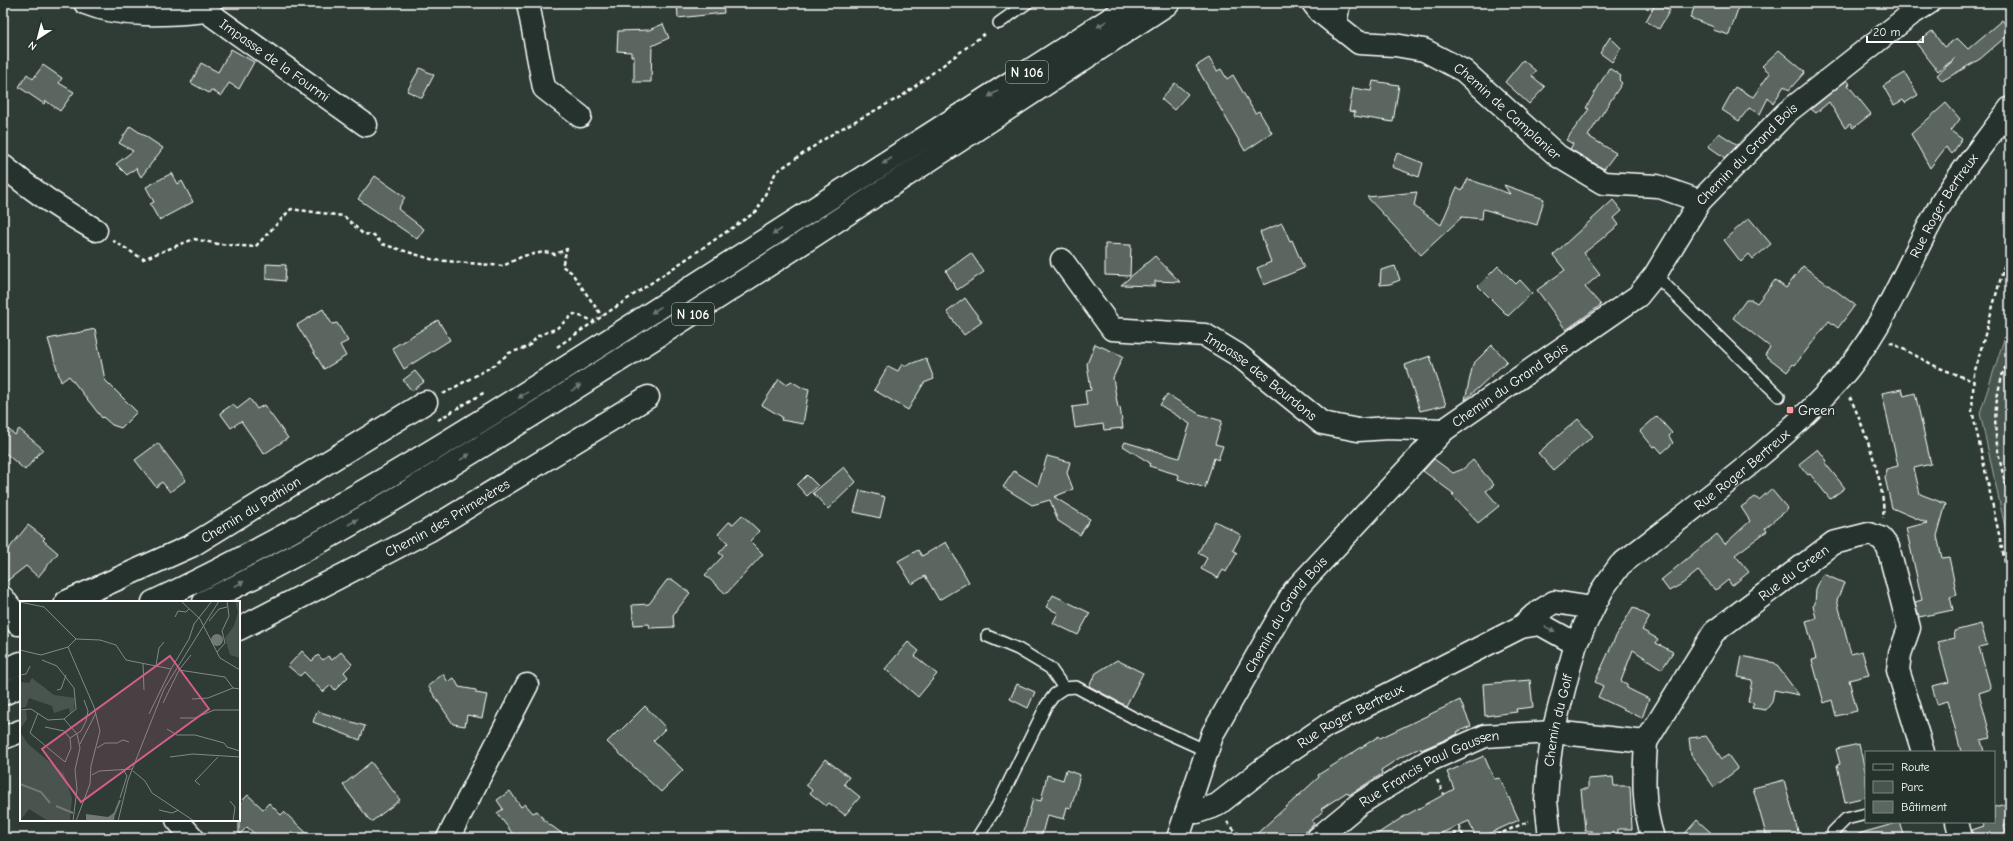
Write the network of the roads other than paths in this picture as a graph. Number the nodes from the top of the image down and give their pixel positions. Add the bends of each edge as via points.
1 (85, 3) edge
2 (528, 3) edge
3 (1027, 3) edge
4 (1135, 3) edge
5 (1169, 3) edge
6 (1929, 3) edge
7 (1325, 9) edge
8 (999, 23) road end
9 (2010, 108) edge
10 (580, 116) dead end
11 (366, 125) dead end
12 (3, 166) edge
13 (1700, 201) junction
14 (96, 230) road end
15 (1062, 260) dead end
16 (1655, 275) junction
17 (648, 396) dead end
18 (1779, 396) dead end
19 (426, 402) road end
20 (1444, 430) junction
21 (3, 598) edge
22 (68, 601) edge
23 (155, 601) edge
24 (206, 601) edge
25 (1593, 608) junction
26 (14, 624) edge
27 (1521, 627) junction
28 (240, 628) edge
29 (988, 636) dead end
30 (1576, 644) junction
31 (20, 663) edge
32 (3, 670) edge
33 (527, 685) dead end
34 (20, 686) edge
35 (1064, 688) junction
36 (3, 694) edge
37 (20, 731) edge
38 (1553, 732) junction
39 (3, 738) edge
40 (1646, 742) junction
41 (1207, 751) junction
42 (1923, 751) edge
43 (1187, 812) junction
44 (1865, 814) edge
45 (178, 821) edge
46 (1957, 823) edge
47 (1833, 832) dead end
48 (193, 838) edge
49 (448, 838) edge
50 (977, 838) edge
51 (1178, 838) edge
52 (1318, 838) edge
53 (1550, 838) edge
54 (1653, 838) edge
55 (1961, 838) edge

1 - 11 street, Impasse de la Fourmi via 101,10 165,15 206,11
2 - 10 street via 544,88
3 - 8 lane
4 -> 23 street, N 106 via 548,379 426,454 300,526
24 -> 5 street, N 106 via 323,540 441,472 687,318
6 - 13 street, Chemin du Grand Bois via 1910,15 1786,113
7 - 13 street, Chemin de Camplanier via 1359,43 1424,50 1464,71 1558,156 1603,183 1657,186
9 - 25 street, Rue Roger Bertreux via 1965,166 1942,202 1874,332 1838,381 1779,439 1620,565
12 - 14 street via 38,193
13 - 16 street, Chemin du Grand Bois
15 - 20 street, Impasse des Bourdons via 1112,329 1205,336 1238,355 1322,423 1358,430
16 - 18 lane
16 - 20 street, Chemin du Grand Bois via 1638,296
17 - 28 street, Chemin des Primevères via 428,531
19 - 22 street, Chemin du Pathion via 190,546
20 - 41 street, Chemin du Grand Bois via 1294,591 1213,733
21 - 26 street via 13,611
25 - 27 street, Rue Roger Bertreux via 1554,602
25 - 30 street, Chemin du Golf
27 -> 30 street, Rue Roger Bertreux via 1540,624
27 - 43 street, Rue Roger Bertreux via 1326,726 1267,766 1217,805 1197,812
29 - 35 lane via 1018,649 1050,668
30 - 38 street, Chemin du Golf
31 - 32 street
33 - 49 street
34 - 36 street
35 - 41 lane via 1076,687 1134,718
35 - 50 lane via 1055,694 1046,706 997,806
37 - 39 street
38 - 40 street
38 - 52 street, Rue Francis Paul Gaussen via 1485,736 1428,761 1359,804
38 - 53 street, Chemin du Golf via 1548,769 1547,813
40 - 42 street, Rue du Green via 1714,632 1833,542 1869,534 1881,538 1888,547 1909,628 1900,654 1898,670
40 - 54 street via 1643,789 1646,818
41 - 43 street, Chemin du Grand Bois
43 - 51 street, Chemin du Grand Bois
44 - 47 lane via 1846,819
45 - 48 street
46 - 55 street

